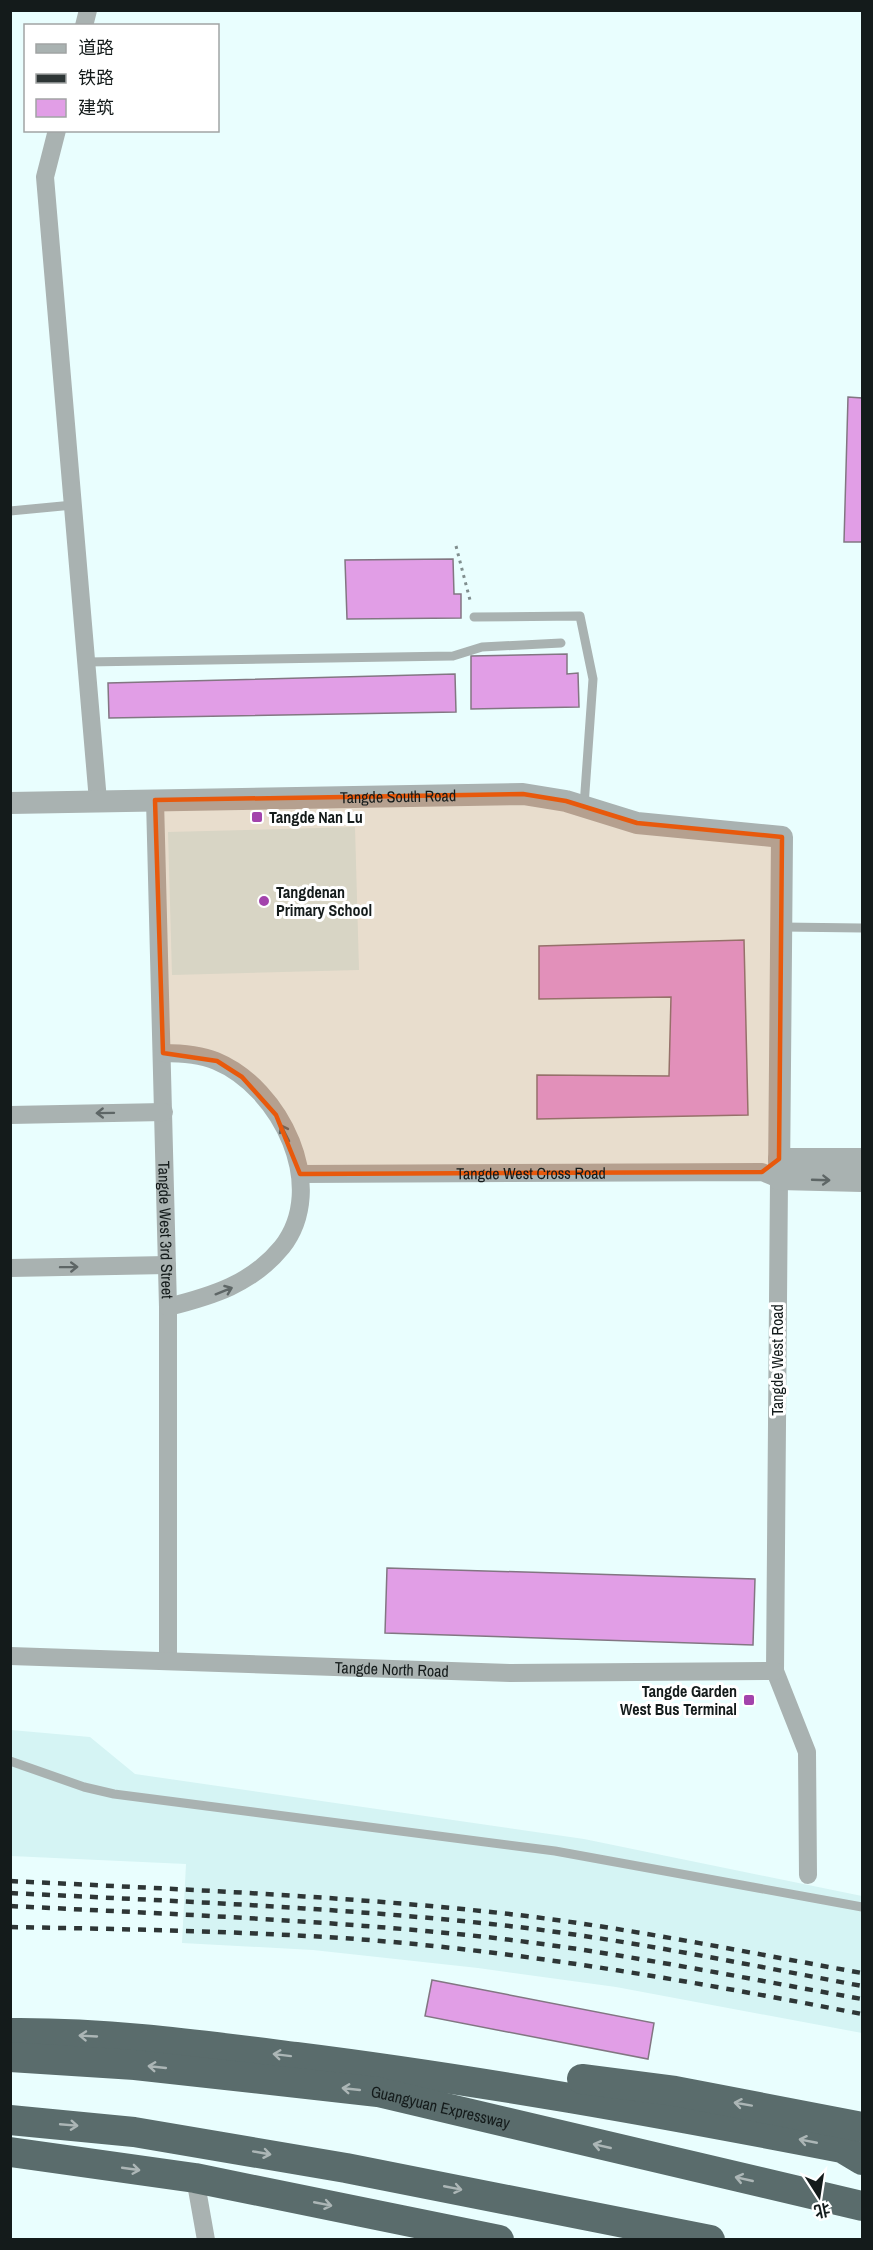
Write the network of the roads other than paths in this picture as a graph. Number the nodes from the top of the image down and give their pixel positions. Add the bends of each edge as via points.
1 (56, 132) edge
2 (73, 505) junction
3 (10, 511) edge
4 (474, 617) road end
5 (561, 643) dead end
6 (86, 662) junction
7 (98, 801) junction
8 (155, 801) junction
9 (10, 803) edge
10 (584, 806) junction
11 (783, 837) joint
12 (782, 927) junction
13 (862, 928) edge
14 (162, 1053) junction
15 (164, 1112) junction
16 (10, 1115) edge
17 (862, 1159) edge
18 (773, 1170) junction
19 (300, 1174) junction
20 (862, 1181) edge
21 (167, 1265) junction
22 (10, 1268) edge
23 (168, 1307) junction
24 (10, 1656) edge
25 (168, 1660) junction
26 (775, 1671) junction
27 (10, 1761) edge
28 (808, 1875) dead end
29 (862, 1907) edge
30 (10, 2033) edge
31 (10, 2056) edge
32 (361, 2065) junction
33 (10, 2120) edge
34 (862, 2127) edge
35 (10, 2152) edge
36 (862, 2160) edge
37 (195, 2178) junction
38 (862, 2206) edge
39 (206, 2240) edge
40 (499, 2240) edge
41 (710, 2240) edge

1 - 2 street via 45,177
2 - 3 lane
2 - 6 street
4 - 10 lane via 580,616 593,679
5 - 6 lane via 482,647 453,656
6 - 7 street
7 - 8 street, Tangde South Road
7 - 9 street, Tangde South Road
8 - 10 street, Tangde South Road via 494,793 523,794
8 - 14 street, Tangde West 3rd Street
10 - 11 street, Tangde South Road via 637,824
11 - 12 street, Tangde West Road
12 - 13 lane
12 - 18 street, Tangde West Road
14 - 15 street, Tangde West 3rd Street
19 -> 14 street via 276,1115 242,1077 217,1061 187,1053
15 -> 16 street
15 - 21 street, Tangde West 3rd Street
17 - 18 street
18 - 19 street, Tangde West Cross Road
18 -> 20 street
18 - 26 street, Tangde West Road
23 -> 19 street via 231,1289 269,1260 282,1246 300,1210
22 -> 21 street
21 - 23 street, Tangde West 3rd Street
23 - 25 street, Tangde West 3rd Street
24 - 25 street, Tangde North Road
25 - 26 street, Tangde North Road via 510,1673
26 - 28 street, Tangde West Road via 807,1752
27 - 29 lane via 114,1794 555,1851
32 -> 30 highway via 173,2042
38 -> 31 highway, Guangyuan Expressway via 378,2092 135,2065
34 -> 32 highway via 675,2091 496,2068
36 -> 32 highway via 843,2148 622,2106
33 -> 41 highway via 134,2132 358,2170
35 -> 37 highway
37 - 39 street
37 -> 40 highway

